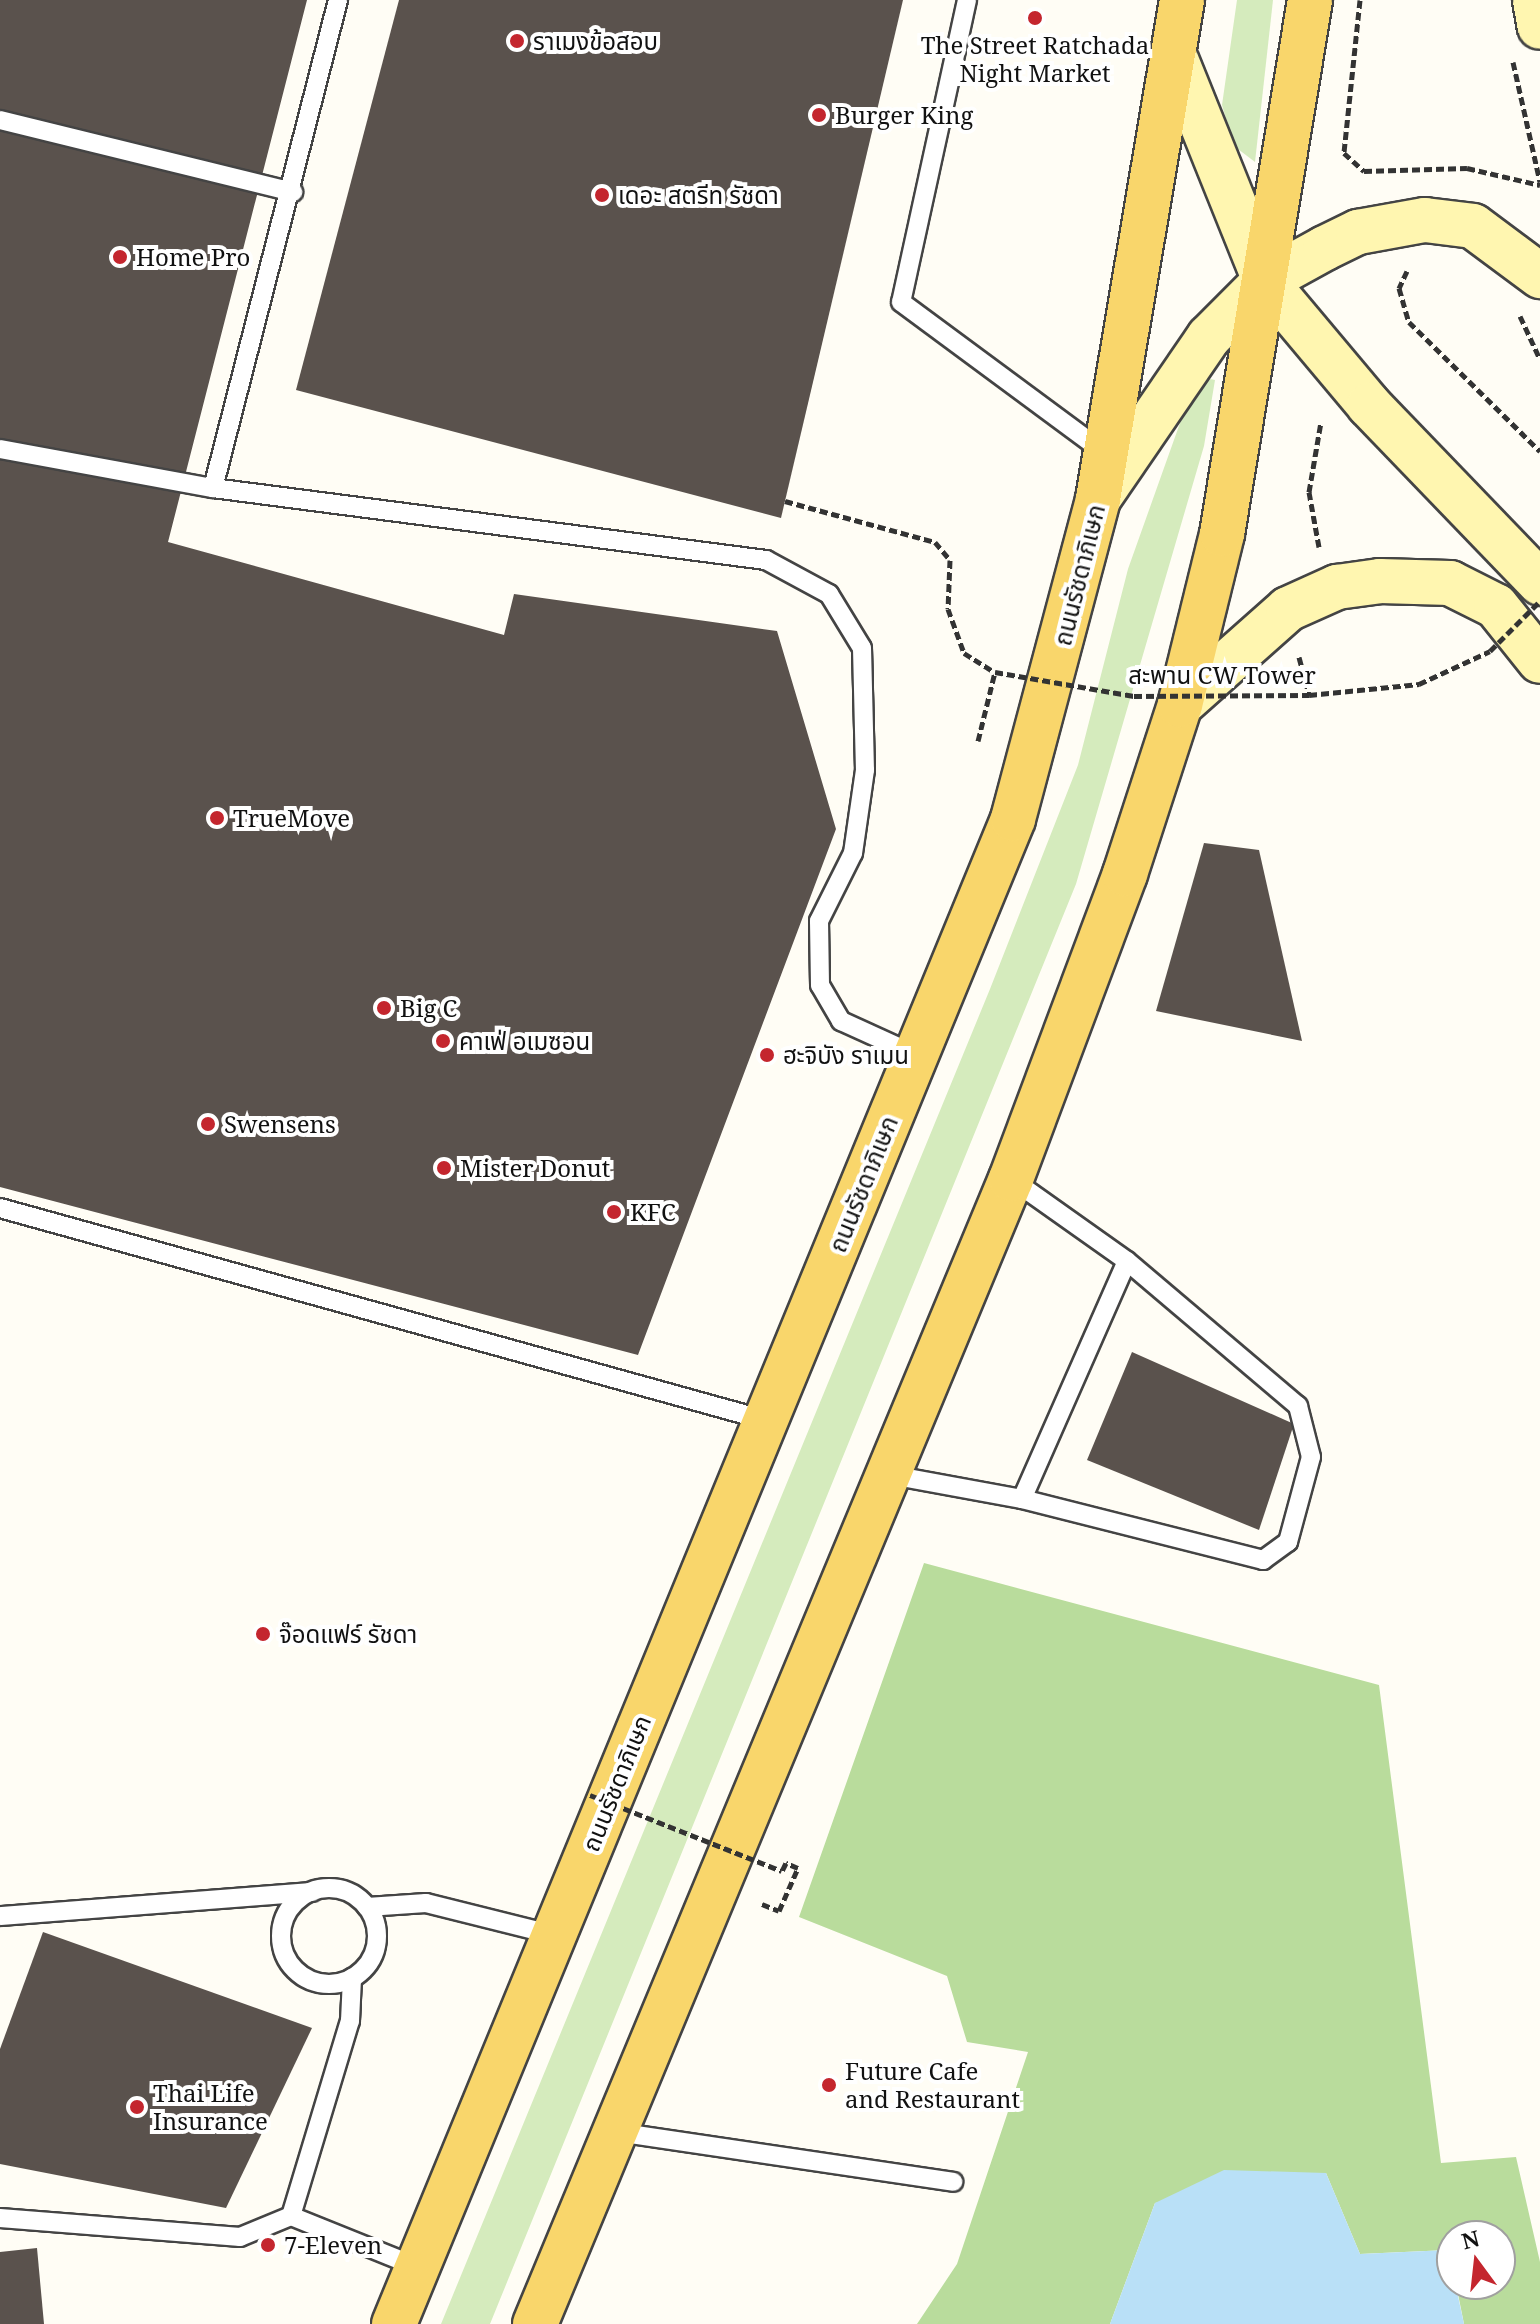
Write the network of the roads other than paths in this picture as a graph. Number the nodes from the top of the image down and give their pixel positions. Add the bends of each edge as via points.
1 (338, 0) edge
2 (967, 0) edge
3 (1182, 0) edge
4 (1310, 0) edge
5 (1535, 0) edge
6 (1524, 35) edge
7 (1177, 62) junction
8 (0, 120) edge
9 (293, 192) junction
10 (1265, 281) junction
11 (1528, 293) edge
12 (0, 449) edge
13 (1106, 454) junction
14 (213, 488) junction
15 (1098, 499) junction
16 (1539, 588) edge
17 (1540, 661) edge
18 (1180, 705) junction
19 (916, 1055) junction
20 (1011, 1179) junction
21 (0, 1208) edge
22 (1127, 1261) junction
23 (765, 1420) junction
24 (891, 1475) junction
25 (1022, 1499) junction
26 (312, 1892) junction
27 (367, 1907) junction
28 (0, 1916) edge
29 (554, 1935) junction
30 (352, 1978) junction
31 (616, 2132) junction
32 (953, 2182) dead end
33 (291, 2216) junction
34 (0, 2218) edge
35 (418, 2267) junction
36 (394, 2324) edge
37 (535, 2324) edge

1 - 9 lane
2 - 13 lane via 901,302
3 - 7 main road, ถนนรัชดาภิเษก
4 - 10 main road
5 - 6 street
7 - 10 street
7 - 13 main road, ถนนรัชดาภิเษก
8 - 9 lane
9 - 14 lane
10 - 11 street via 1358,232 1425,220 1473,226
10 - 15 street via 1209,337
10 - 16 street via 1369,405
10 - 18 main road via 1222,534
12 - 14 lane
13 - 15 main road, ถนนรัชดาภิเษก
14 - 19 lane via 766,560 829,594 862,648 865,770 853,853 819,921 820,985 841,1021
15 - 19 main road, ถนนรัชดาภิเษก via 1013,819
17 - 18 street via 1485,600 1450,583 1380,581 1337,587 1288,609
18 - 20 main road via 1072,1026
19 - 23 main road, ถนนรัชดาภิเษก
20 - 22 lane
20 - 24 main road
21 - 23 lane
22 - 25 lane
22 - 25 lane via 1298,1406 1311,1457 1288,1542 1263,1560
23 - 29 main road, ถนนรัชดาภิเษก
24 - 25 lane
24 - 31 main road
26 - 27 lane via 341,1890
26 - 28 lane
26 - 30 lane via 297,1899 281,1926 284,1956 321,1984
27 - 29 lane via 426,1903
27 - 30 lane via 374,1954
29 - 35 main road, ถนนรัชดาภิเษก
30 - 33 lane via 350,2021
31 - 32 lane
31 - 37 main road
33 - 34 lane via 268,2231 240,2237
33 - 35 lane
35 - 36 main road, ถนนรัชดาภิเษก

